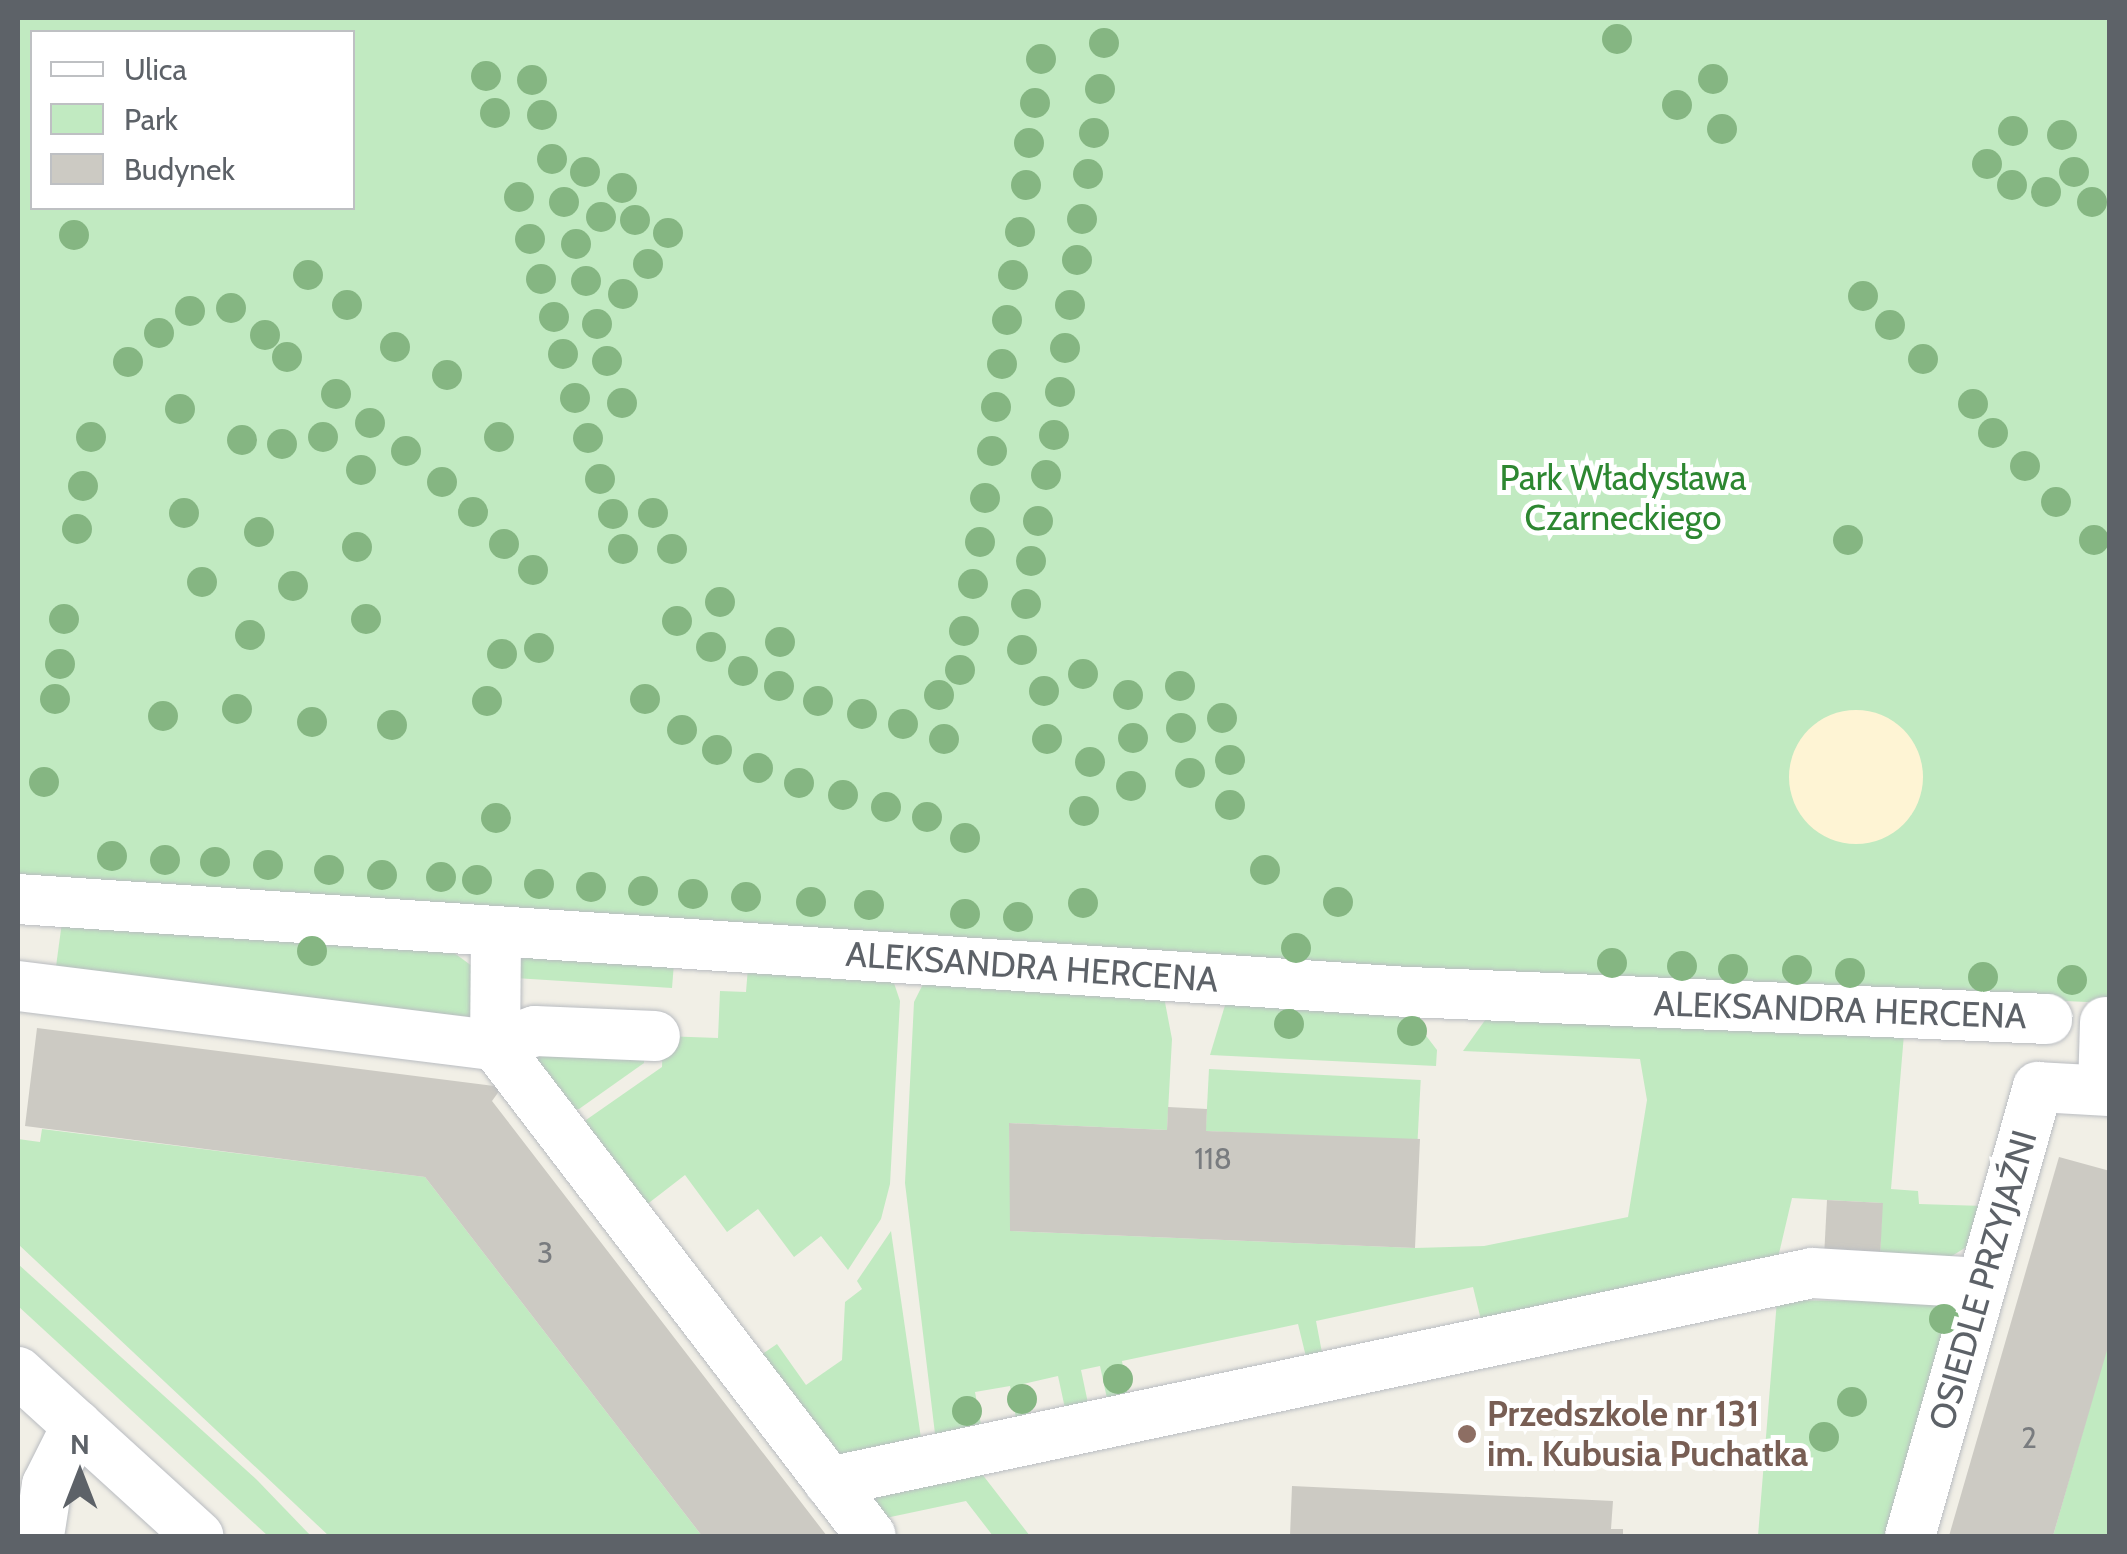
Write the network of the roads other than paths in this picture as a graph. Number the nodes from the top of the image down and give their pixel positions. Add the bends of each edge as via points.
1 (18, 899) edge
2 (496, 935) junction
3 (18, 986) edge
4 (2047, 1019) dead end
5 (2105, 1022) dead end
6 (654, 1036) dead end
7 (494, 1044) junction
8 (2106, 1091) edge
9 (1982, 1283) junction
10 (18, 1372) edge
11 (78, 1426) junction
12 (829, 1482) junction
13 (39, 1536) edge
14 (198, 1536) edge
15 (871, 1536) edge
16 (1910, 1536) edge

1 - 2 street, ALEKSANDRA HERCENA
2 - 4 street, ALEKSANDRA HERCENA via 1410,992
2 - 7 street
3 - 7 street
5 - 8 street
6 - 7 street via 534,1031
7 - 12 street
8 - 9 street, OSIEDLE PRZYJAŹNI via 2038,1086
9 - 12 street via 1812,1273
9 - 16 street, OSIEDLE PRZYJAŹNI
10 - 11 street
11 - 13 street via 47,1485
11 - 14 street
12 - 15 street

